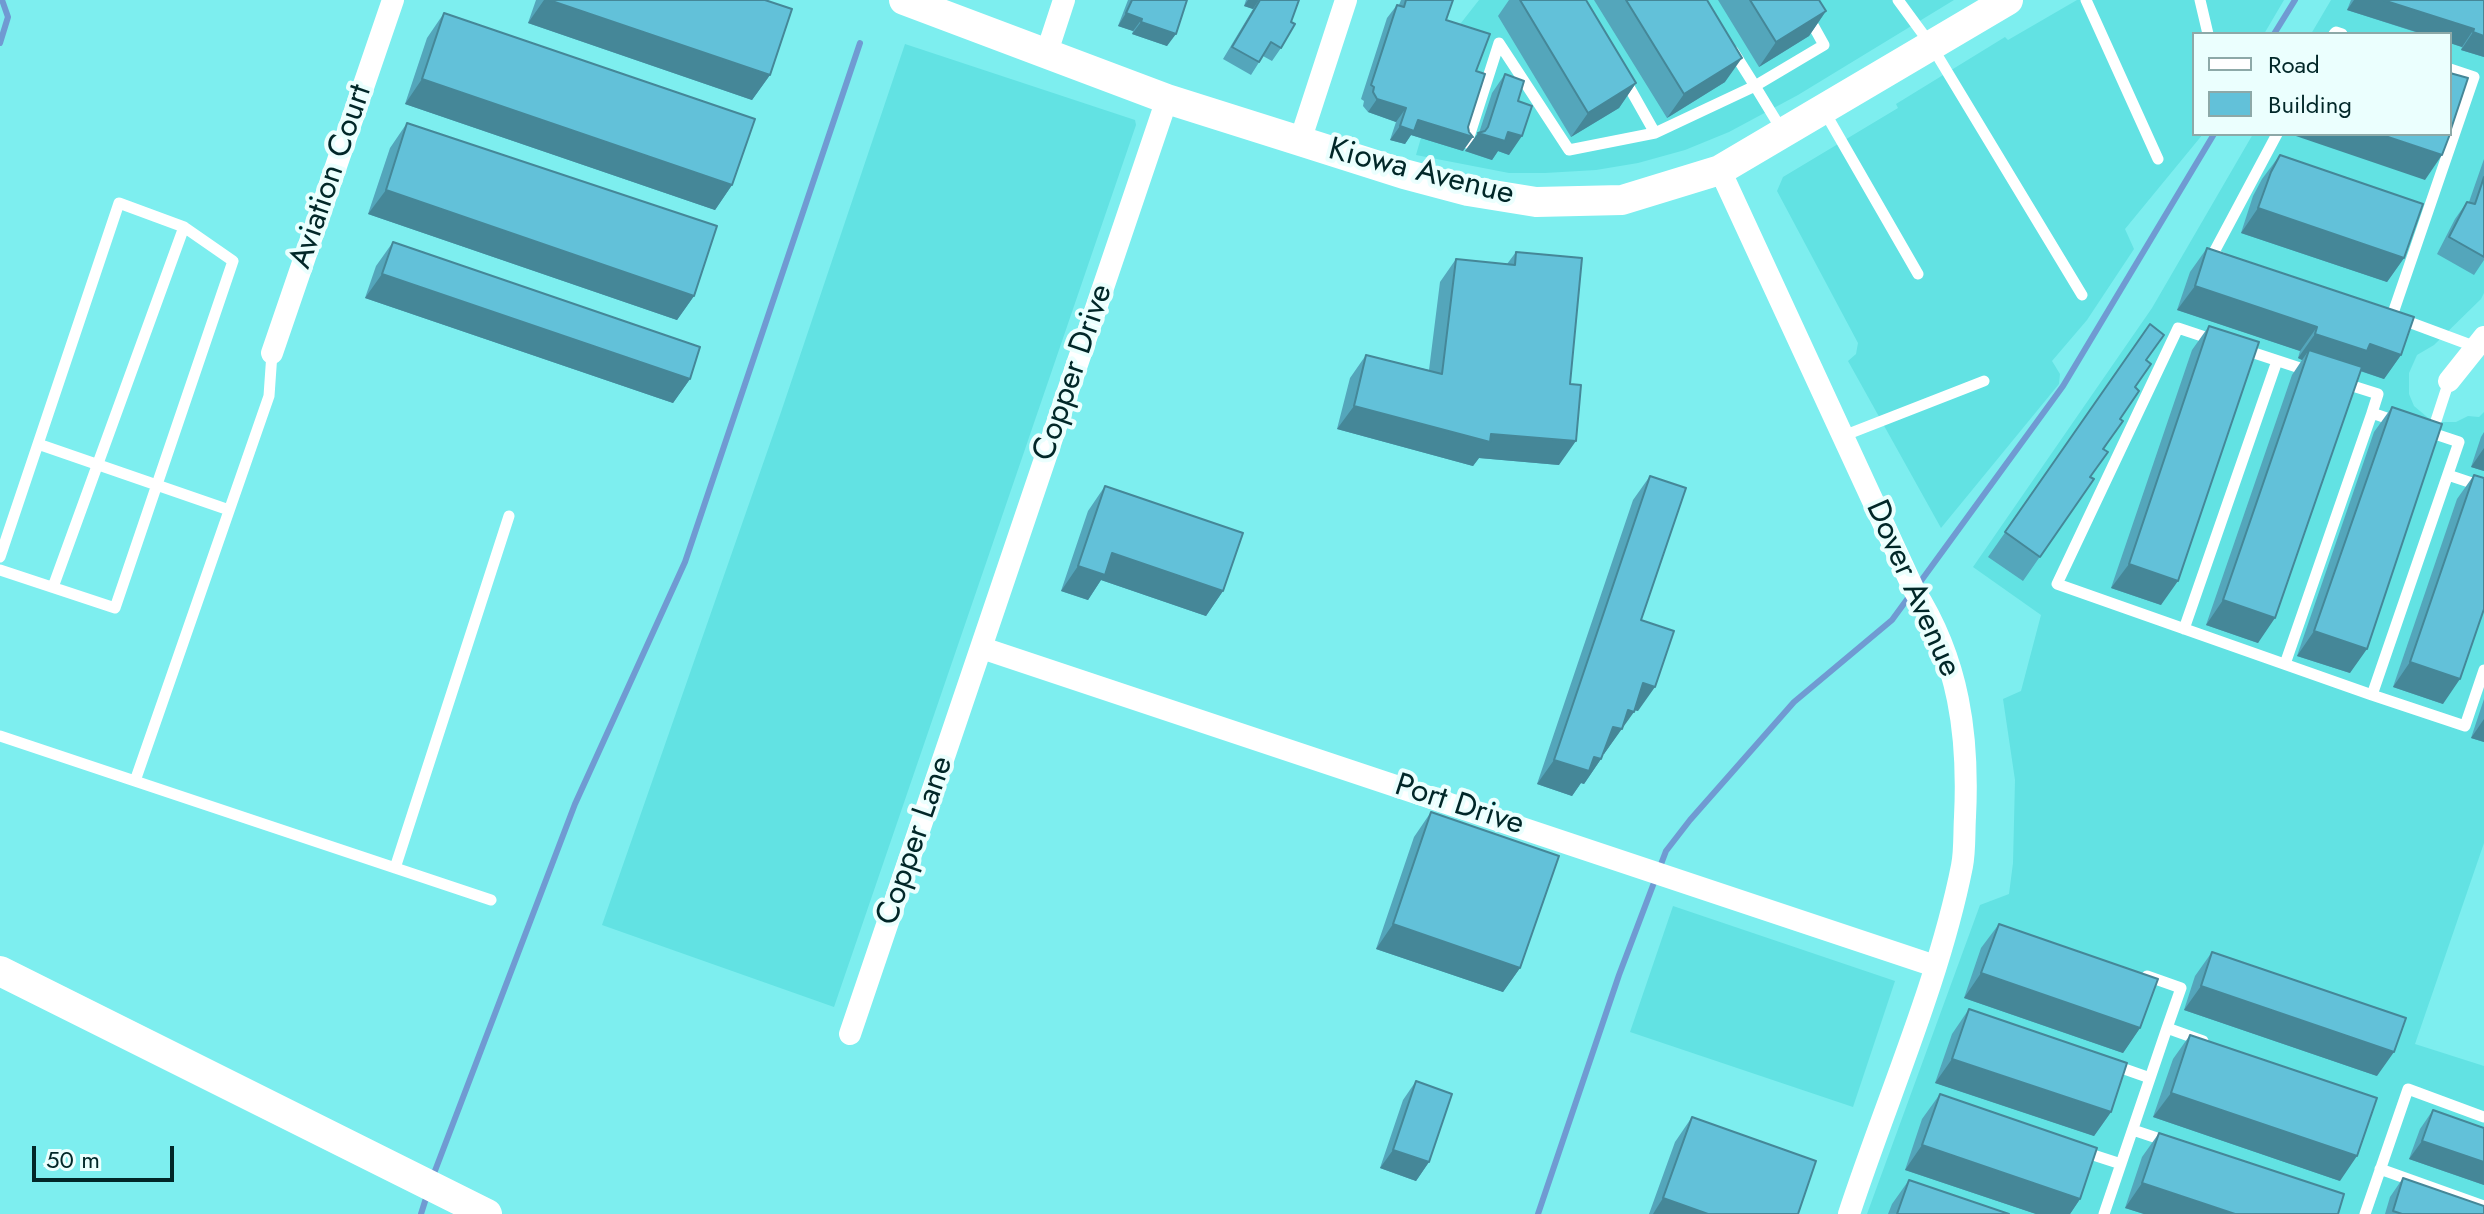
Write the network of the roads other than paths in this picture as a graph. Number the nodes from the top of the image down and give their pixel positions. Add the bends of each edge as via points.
1 (393, 0) edge
2 (904, 0) edge
3 (1064, 0) edge
4 (1346, 0) edge
5 (1799, 0) edge
6 (1898, 0) edge
7 (2008, 0) edge
8 (2086, 0) edge
9 (2200, 0) edge
10 (2208, 32) edge
11 (1724, 37) edge
12 (1931, 45) junction
13 (1046, 55) junction
14 (1618, 67) edge
15 (2452, 70) edge
16 (1755, 86) junction
17 (1167, 99) junction
18 (1823, 109) junction
19 (1784, 132) junction
20 (1655, 133) junction
21 (2276, 136) edge
22 (1300, 141) junction
23 (1467, 143) edge
24 (2267, 157) junction
25 (2158, 159) dead end
26 (2281, 162) edge
27 (1720, 170) junction
28 (2414, 207) edge
29 (2428, 211) junction
30 (184, 227) junction
31 (2228, 260) edge
32 (1918, 274) dead end
33 (2082, 295) dead end
34 (2378, 311) edge
35 (2392, 316) junction
36 (2221, 342) edge
37 (2480, 342) edge
38 (2235, 347) edge
39 (272, 353) joint
40 (2277, 361) junction
41 (2321, 375) edge
42 (2335, 380) edge
43 (1984, 381) dead end
44 (2449, 381) joint
45 (2372, 413) junction
46 (2432, 433) junction
47 (1843, 436) junction
48 (38, 444) junction
49 (98, 464) junction
50 (2448, 475) junction
51 (157, 485) junction
52 (2484, 487) edge
53 (229, 510) junction
54 (509, 516) dead end
55 (0, 557) edge
56 (0, 570) edge
57 (53, 587) junction
58 (2184, 629) junction
59 (982, 648) junction
60 (2285, 664) junction
61 (2484, 670) edge
62 (2372, 695) junction
63 (0, 736) edge
64 (135, 781) junction
65 (395, 868) junction
66 (491, 900) dead end
67 (1935, 966) junction
68 (0, 971) edge
69 (2139, 973) edge
70 (2167, 1028) junction
71 (850, 1034) dead end
72 (2212, 1044) edge
73 (2108, 1063) edge
74 (2150, 1078) junction
75 (2484, 1117) edge
76 (2133, 1130) junction
77 (2178, 1145) edge
78 (2078, 1150) edge
79 (2121, 1164) junction
80 (2380, 1169) junction
81 (2484, 1206) edge
82 (487, 1214) edge
83 (1849, 1214) edge
84 (2104, 1214) edge
85 (2365, 1214) edge

1 - 39 street, Aviation Court
2 - 13 street, Kiowa Avenue
3 - 13 street
4 - 22 street
5 - 16 lane via 1824,45
6 - 12 lane
7 - 12 street, Kiowa Avenue
8 - 25 lane
9 - 10 lane
11 - 16 lane
12 - 18 street, Kiowa Avenue
12 - 33 lane
13 - 17 street, Kiowa Avenue
14 - 20 lane
15 - 29 lane via 2474,77
16 - 19 lane
16 - 20 lane
17 - 22 street, Kiowa Avenue
17 - 59 street, Copper Drive
18 - 19 street, Kiowa Avenue
18 - 32 lane
19 - 27 street, Kiowa Avenue
20 - 23 lane via 1569,150 1499,43
21 - 24 lane
22 - 27 street, Kiowa Avenue via 1468,191 1536,202 1622,200
24 - 26 lane
24 - 31 lane via 2213,254
27 - 47 street, Dover Avenue
28 - 29 lane
29 - 35 lane
30 - 48 lane via 119,203
30 - 49 lane
30 - 51 lane via 233,261
34 - 35 lane
35 - 37 lane
36 - 58 lane via 2178,328 2057,584
37 - 44 street
38 - 40 lane
39 - 53 lane via 269,396
40 - 41 lane
40 - 58 lane
42 - 45 lane via 2378,394
43 - 47 lane
44 - 46 lane
45 - 46 lane
45 - 60 lane
46 - 50 lane via 2459,442
47 - 67 street, Dover Avenue via 1933,620 1957,687 1967,770 1962,864
48 - 49 lane
48 - 55 lane
49 - 51 lane
49 - 57 lane
50 - 52 lane
50 - 62 lane
51 - 53 lane
51 - 57 lane via 115,608
53 - 64 lane
54 - 65 lane
56 - 57 lane
58 - 60 lane
59 - 67 street, Port Drive
59 - 71 street, Copper Lane
60 - 62 lane
61 - 62 lane via 2465,726
63 - 64 lane
64 - 65 lane
65 - 66 lane
67 - 83 street, Dover Avenue
68 - 82 street
69 - 70 lane via 2181,988
70 - 72 lane
70 - 74 lane
73 - 74 lane
74 - 76 lane
75 - 80 lane via 2408,1089
76 - 77 lane
76 - 79 lane
78 - 79 lane
79 - 84 lane
80 - 81 lane
80 - 85 lane

